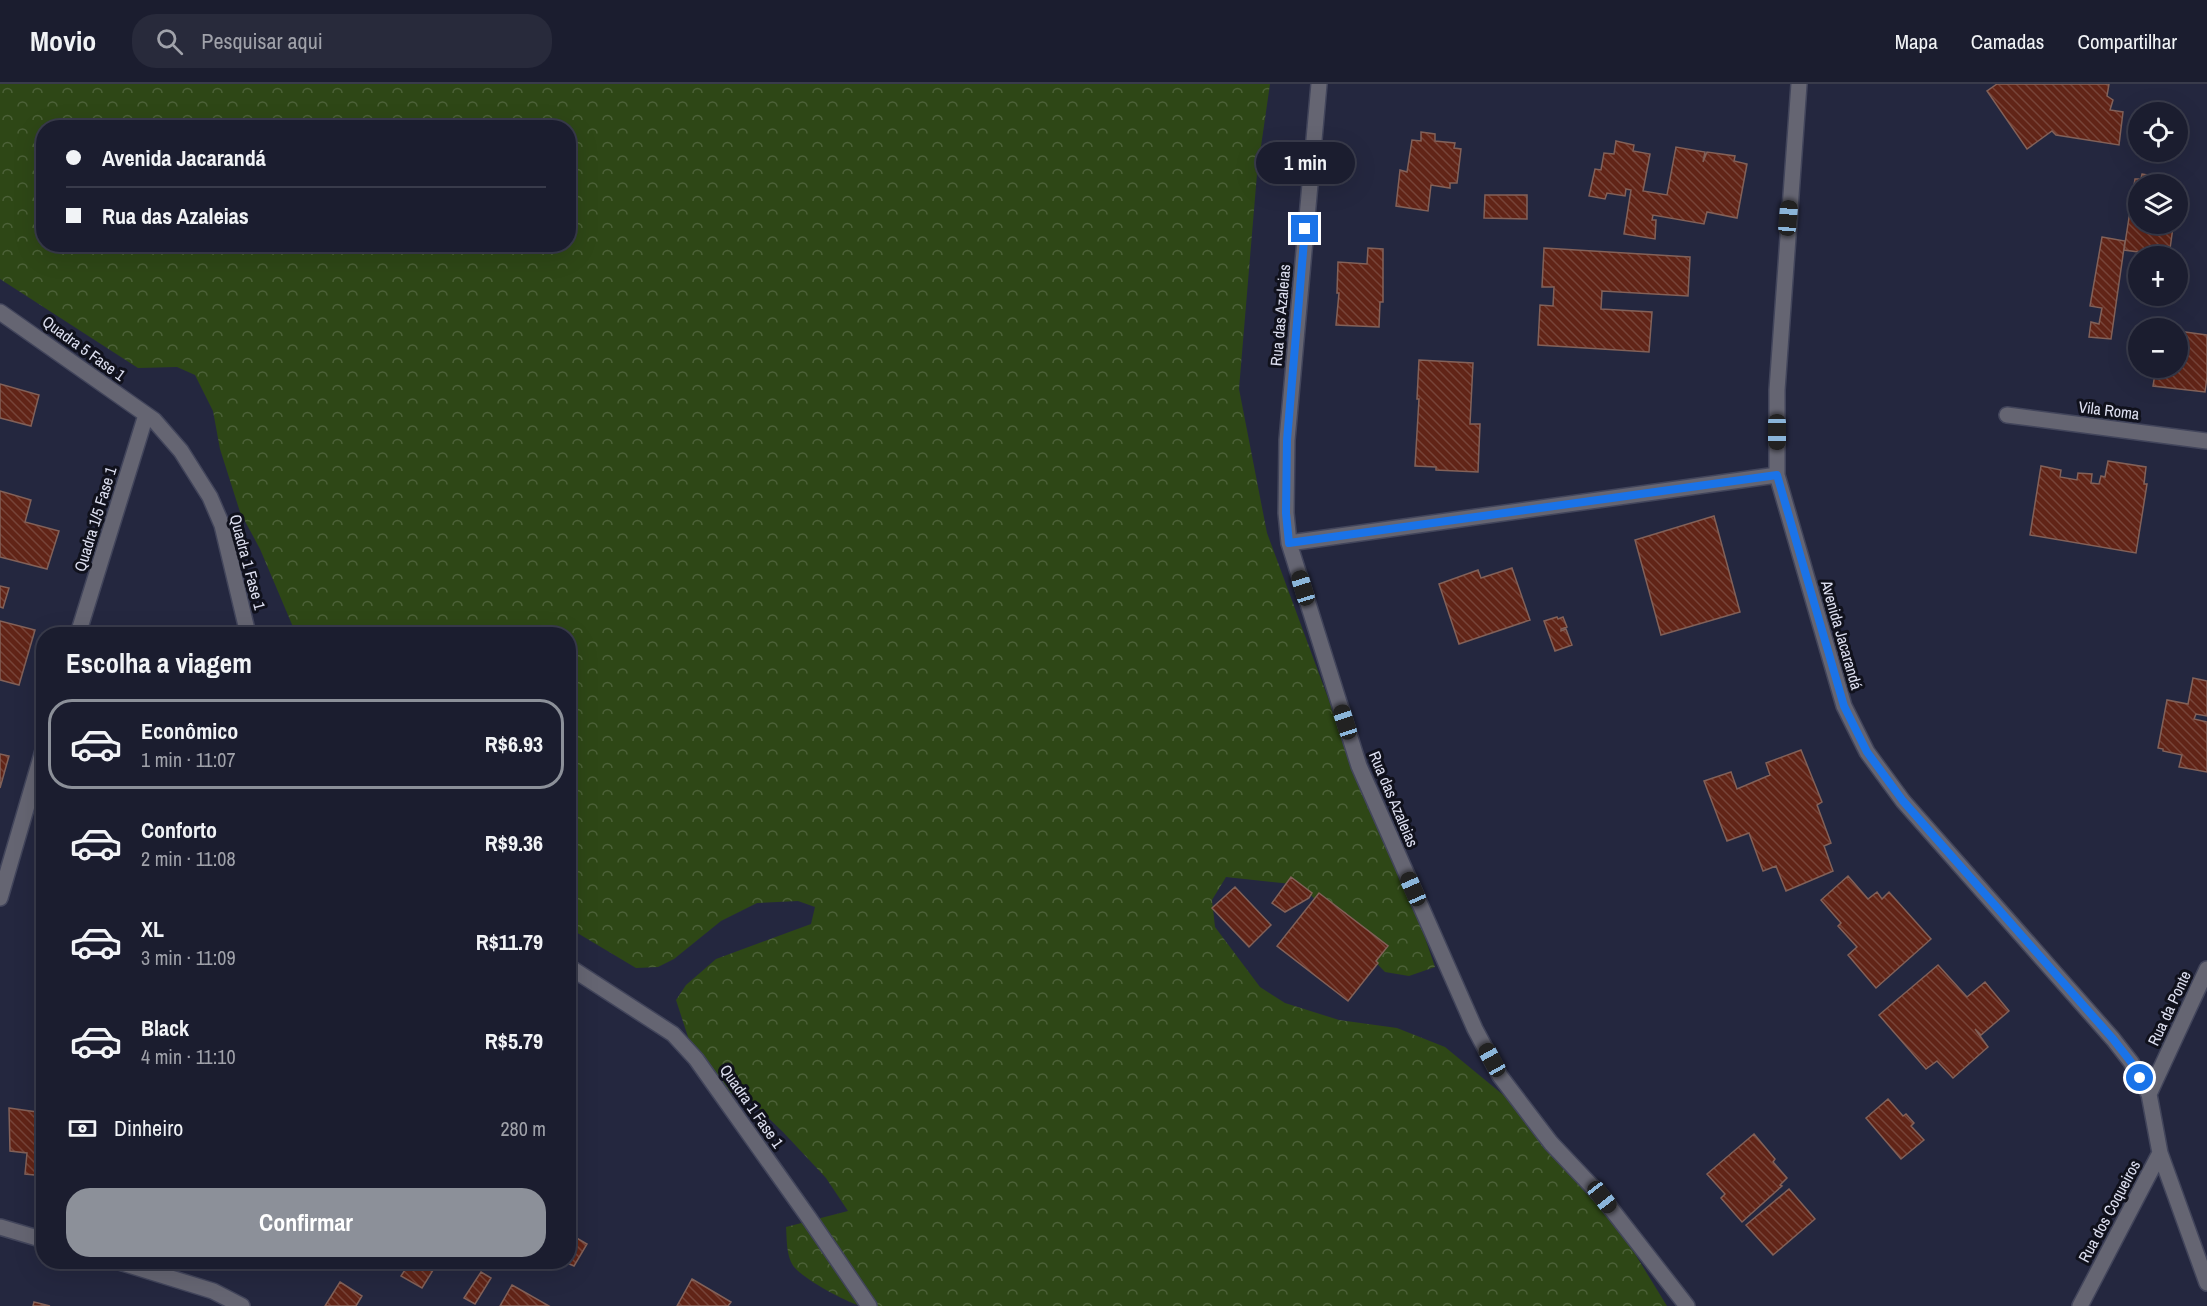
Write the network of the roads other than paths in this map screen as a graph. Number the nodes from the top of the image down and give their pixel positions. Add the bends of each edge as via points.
1 (1319, 84) edge
2 (1799, 84) edge
3 (0, 312) edge
4 (146, 415) junction
5 (2007, 415) dead end
6 (2207, 441) edge
7 (1777, 475) junction
8 (1289, 543) junction
9 (80, 627) edge
10 (246, 627) edge
11 (36, 774) edge
12 (0, 898) edge
13 (2207, 969) edge
14 (576, 971) edge
15 (2149, 1094) junction
16 (2160, 1153) junction
17 (0, 1227) edge
18 (36, 1238) edge
19 (142, 1269) edge
20 (2207, 1283) edge
21 (242, 1306) edge
22 (868, 1306) edge
23 (1687, 1306) edge
24 (2080, 1306) edge

1 - 8 street, Rua das Azaleias via 1287,440
2 - 7 street, Avenida Jacarandá via 1777,390
3 - 4 street, Quadra 5 Fase 1
4 - 9 street, Quadra 1/5 Fase 1
4 - 10 street, Quadra 1 Fase 1 via 181,451 210,497 230,552
5 - 6 street, Vila Roma
7 - 8 street
7 - 15 street, Avenida Jacarandá via 1844,706 1867,752 1903,801 2113,1039
8 - 23 street, Rua das Azaleias via 1359,766 1475,1029 1500,1076 1545,1135 1602,1197
11 - 12 street
13 - 15 street, Rua da Ponte
14 - 22 street, Quadra 1 Fase 1 via 673,1034 696,1059
15 - 16 street, Rua dos Coqueiros
16 - 20 street
16 - 24 street, Rua dos Coqueiros
17 - 18 street
19 - 21 street via 213,1291

